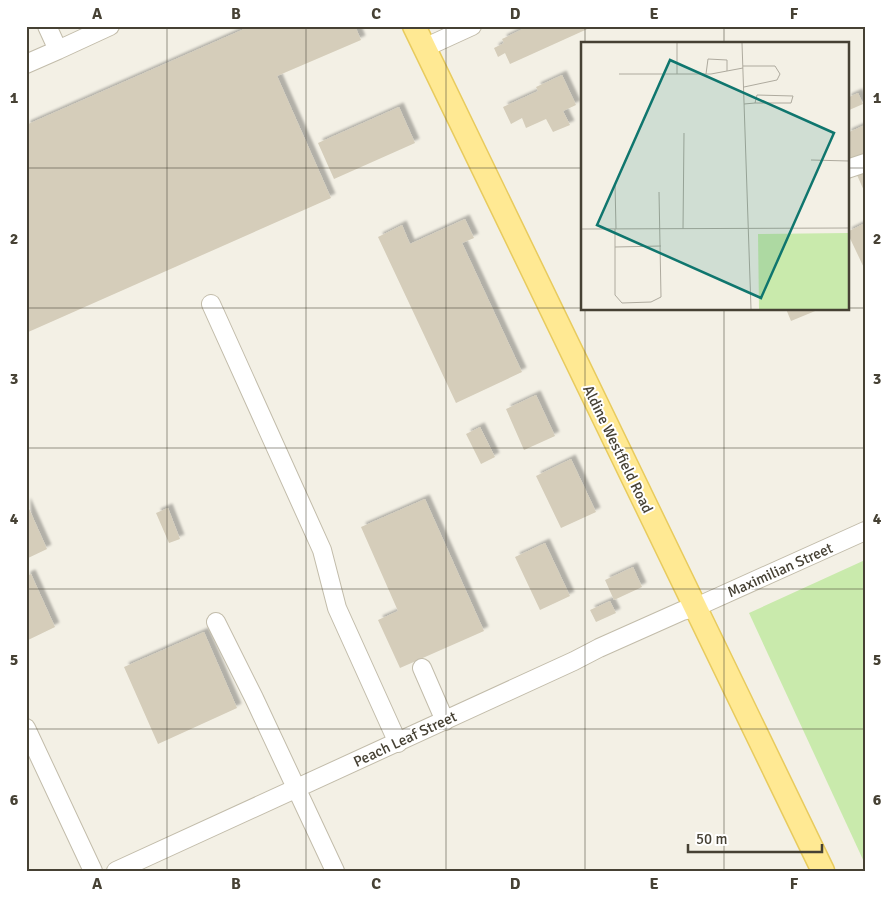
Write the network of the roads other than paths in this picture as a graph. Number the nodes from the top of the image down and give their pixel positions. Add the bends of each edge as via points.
1 (47, 26) edge
2 (110, 26) edge
3 (414, 26) edge
4 (472, 26) edge
5 (424, 48) junction
6 (58, 50) junction
7 (26, 64) edge
8 (865, 163) edge
9 (848, 169) edge
10 (211, 304) dead end
11 (865, 531) edge
12 (694, 608) junction
13 (216, 622) dead end
14 (422, 668) dead end
15 (445, 721) junction
16 (26, 728) edge
17 (398, 743) junction
18 (297, 789) junction
19 (329, 869) edge
20 (94, 871) edge
21 (116, 871) edge
22 (823, 871) edge

1 - 6 street
2 - 6 street
3 - 5 main road, Aldine Westfield Road
4 - 5 street
5 - 12 main road, Aldine Westfield Road
6 - 7 street
8 - 9 street
10 - 17 street via 322,550 337,608
11 - 12 street, Maximilian Street
12 - 15 street, Peach Leaf Street via 599,648
12 - 22 main road, Aldine Westfield Road
13 - 18 street
14 - 15 street
15 - 17 street, Peach Leaf Street
16 - 20 street
17 - 18 street, Peach Leaf Street
18 - 19 street
18 - 21 street, Peach Leaf Street

